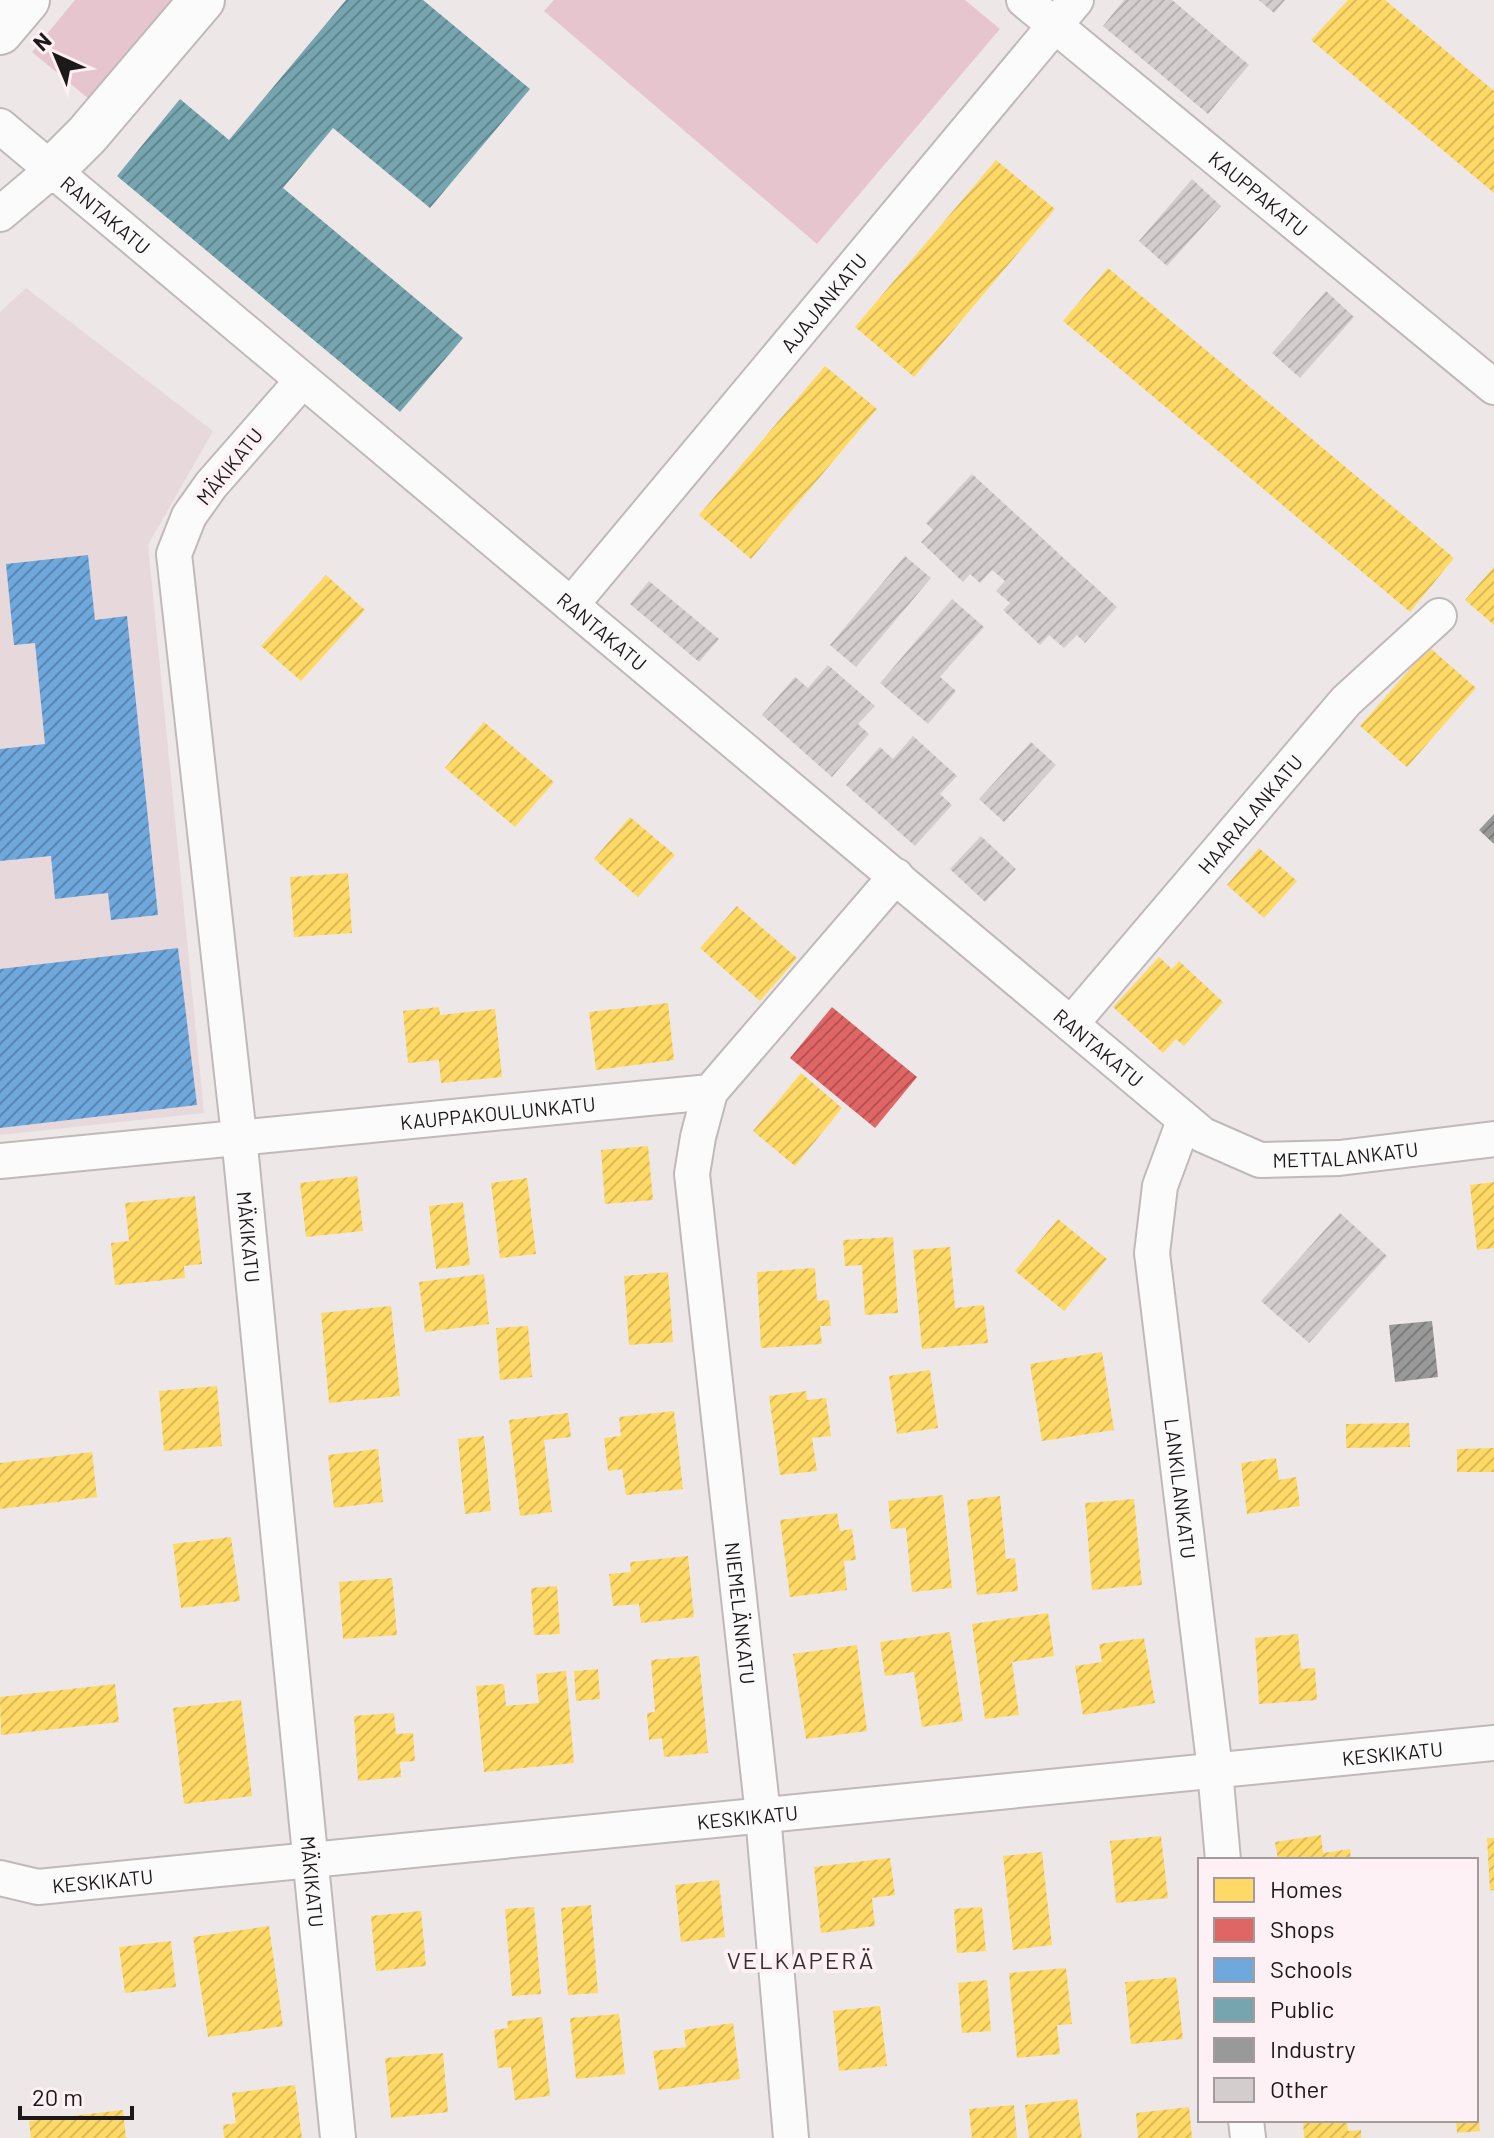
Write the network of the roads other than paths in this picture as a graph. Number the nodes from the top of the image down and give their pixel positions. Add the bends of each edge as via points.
1 (27, 0) edge
2 (202, 0) edge
3 (1024, 0) edge
4 (1065, 13) edge
5 (0, 32) edge
6 (0, 126) edge
7 (51, 171) junction
8 (0, 214) edge
9 (302, 381) junction
10 (1494, 387) edge
11 (571, 605) junction
12 (1439, 616) dead end
13 (896, 876) junction
14 (1071, 1024) junction
15 (710, 1092) junction
16 (1194, 1128) junction
17 (239, 1136) junction
18 (1494, 1139) edge
19 (0, 1161) edge
20 (1494, 1743) edge
21 (1215, 1770) junction
22 (763, 1815) junction
23 (1223, 1858) edge
24 (309, 1862) junction
25 (0, 1878) edge
26 (338, 2138) edge
27 (791, 2138) edge

1 - 5 street
2 - 7 street
3 - 4 street, KAUPPAKATU
4 - 10 street, KAUPPAKATU
4 - 11 street, AJAJANKATU
6 - 7 street, RANTAKATU
7 - 8 street
7 - 9 street, RANTAKATU
9 - 11 street, RANTAKATU
9 - 17 street, MÄKIKATU via 196,505 174,554
11 - 13 street, RANTAKATU
12 - 14 street, HAARALANKATU via 1346,701
13 - 14 street, RANTAKATU
13 - 15 street
14 - 16 street, RANTAKATU
15 - 17 street, KAUPPAKOULUNKATU
15 - 22 street, NIEMELÄNKATU via 692,1174
16 - 18 street, METTALANKATU via 1260,1160 1339,1158
16 - 21 street, LANKILANKATU via 1160,1186 1152,1253
17 - 19 street, KAUPPAKOULUNKATU
17 - 24 street, MÄKIKATU
20 - 21 street, KESKIKATU
21 - 22 street, KESKIKATU
21 - 23 street, LANKILANKATU
22 - 24 street, KESKIKATU
22 - 27 street, NIEMELÄNKATU
24 - 25 street, KESKIKATU via 38,1887
24 - 26 street, MÄKIKATU

